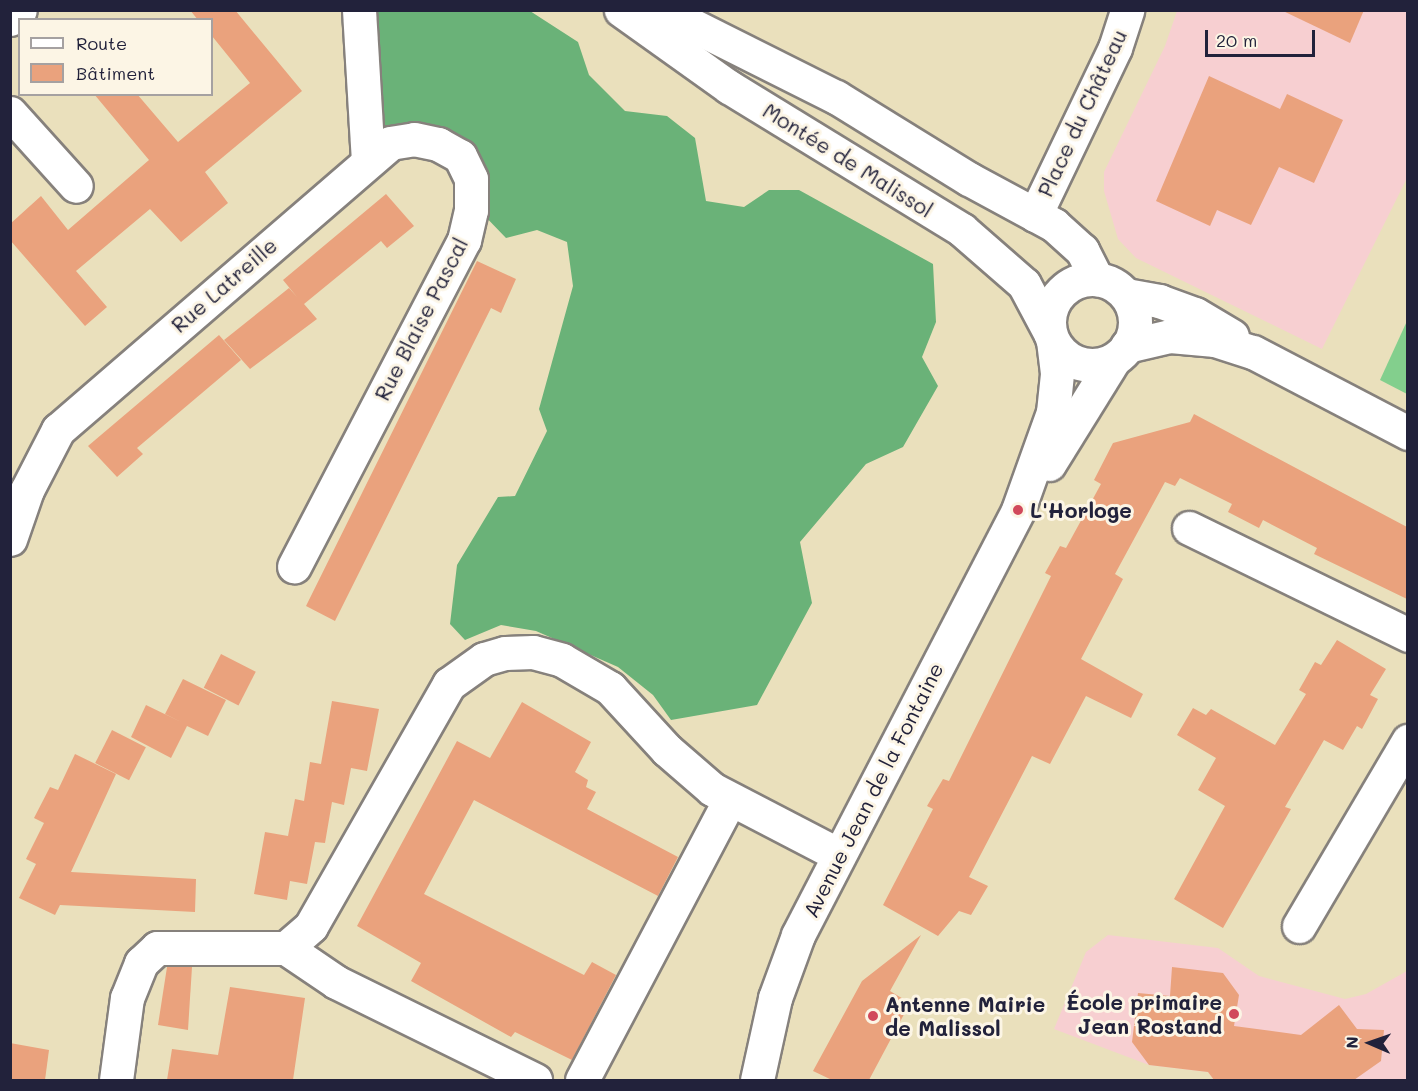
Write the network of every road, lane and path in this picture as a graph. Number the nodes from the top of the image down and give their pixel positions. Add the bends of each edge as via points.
1 (359, 10) edge
2 (621, 10) edge
3 (662, 10) edge
4 (1127, 10) edge
5 (10, 113) edge
6 (368, 160) junction
7 (76, 186) dead end
8 (1035, 215) junction
9 (1097, 279) junction
10 (1126, 296) junction
11 (1052, 338) junction
12 (1252, 352) junction
13 (1121, 353) junction
14 (1407, 433) edge
15 (1018, 510) junction
16 (1189, 528) dead end
17 (10, 539) edge
18 (294, 566) dead end
19 (1407, 635) edge
20 (1407, 741) edge
21 (729, 801) junction
22 (837, 854) junction
23 (1299, 926) dead end
24 (286, 948) junction
25 (116, 1080) edge
26 (535, 1080) edge
27 (582, 1080) edge
28 (757, 1080) edge

1 - 6 street
2 - 11 street, Montée de Malissol via 729,87 962,230 1024,284
3 - 8 street, Montée de Malissol via 836,97
4 - 8 street, Place du Château via 1115,48
5 - 7 street
6 - 17 street, Rue Latreille via 58,430 27,490
6 - 18 street, Rue Blaise Pascal via 390,143 414,139 438,144 460,156 471,178 471,210 464,240
8 - 9 street, Montée de Malissol via 1063,232 1082,250
9 - 10 street, Montée de Malissol via 1109,282
9 - 11 street via 1076,282 1061,292 1050,310
10 - 12 street, Montée de Malissol via 1160,301 1196,314
10 - 13 street via 1134,320
11 - 13 street, Montée de Malissol via 1062,354 1078,363 1100,365
11 - 15 street, Avenue Jean de la Fontaine via 1057,373 1053,412
12 - 13 street, Montée de Malissol via 1186,336 1160,337
12 - 14 street, Montée de Malissol
13 - 15 street, Avenue Jean de la Fontaine
15 - 22 street, Avenue Jean de la Fontaine
16 - 19 street
20 - 23 street
21 - 22 street
21 - 24 street via 687,770 610,688 562,660 533,652 505,652 484,659 449,684 311,926
21 - 27 street
22 - 28 street, Avenue Jean de la Fontaine via 786,964
24 - 25 street via 157,948 141,963 127,998
24 - 26 street via 336,982

